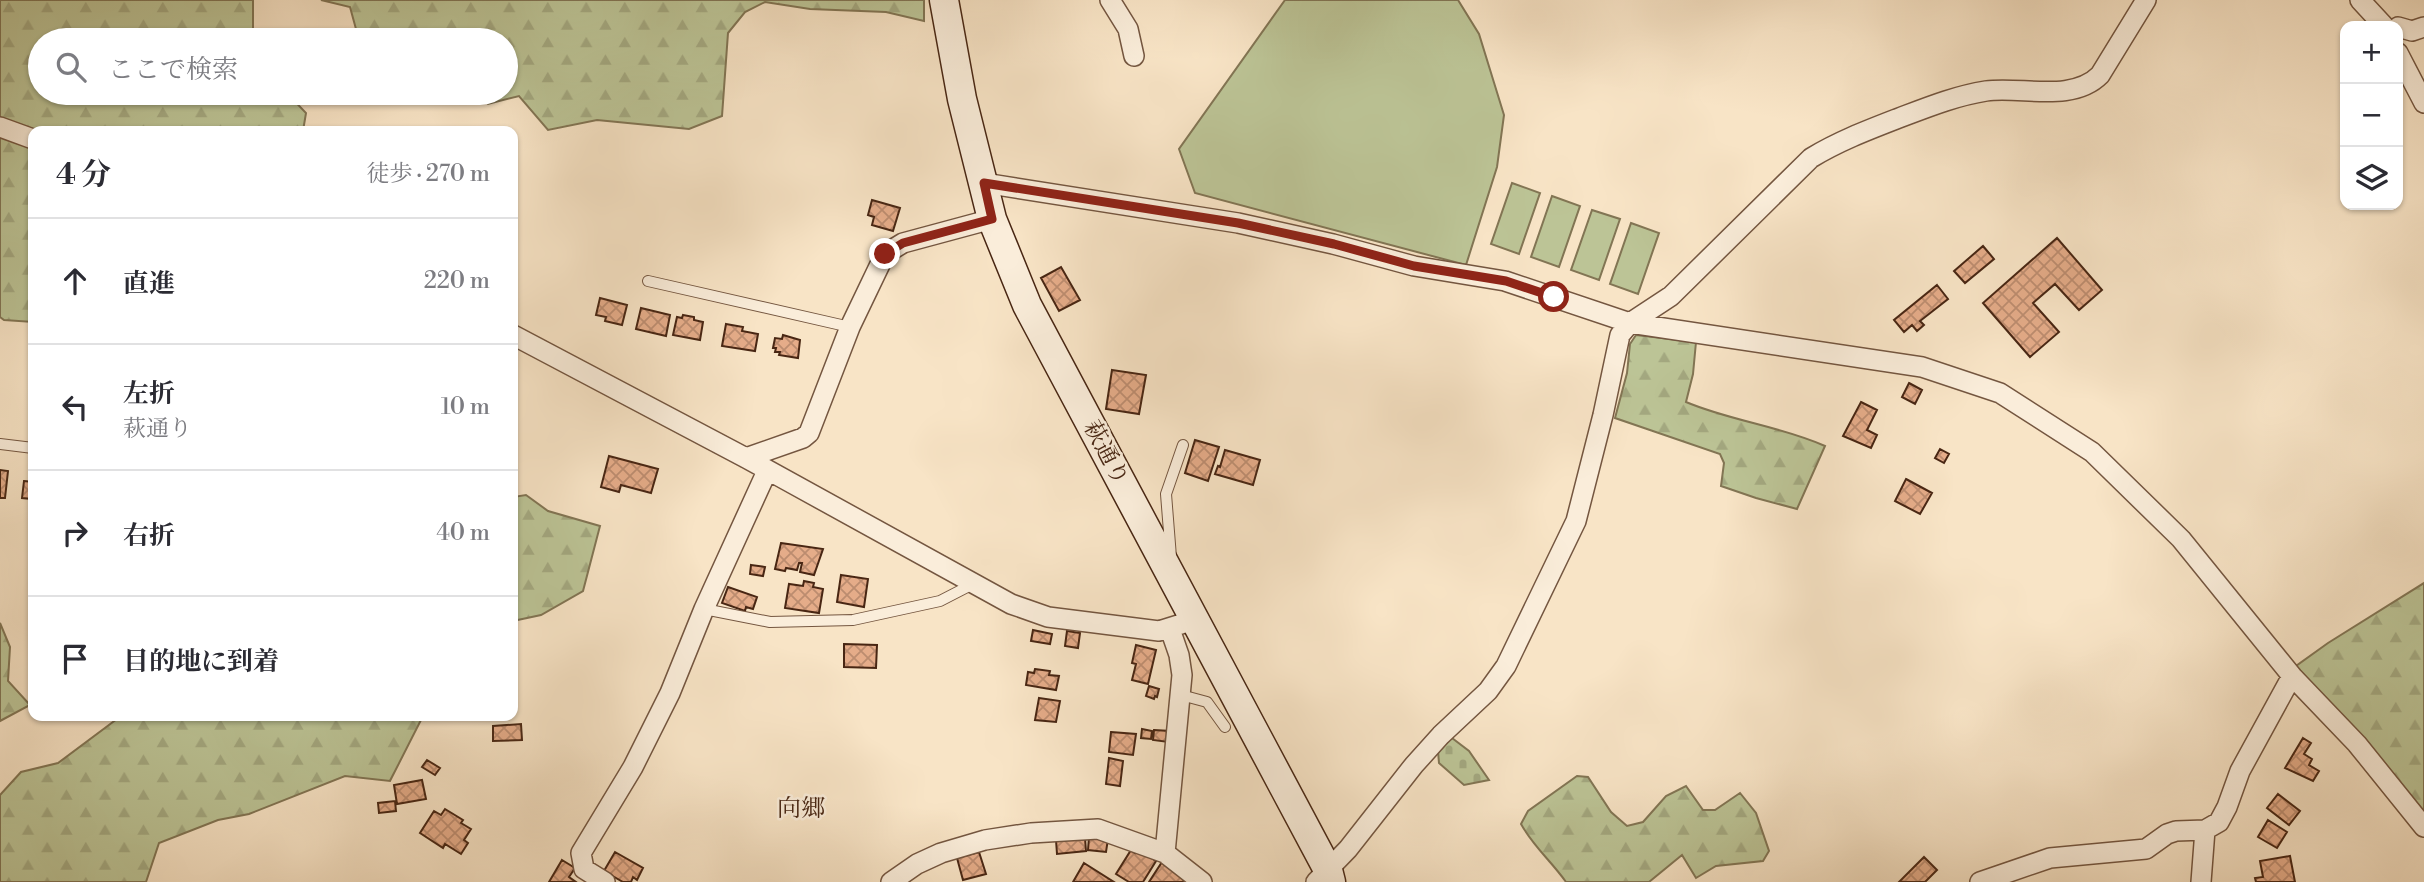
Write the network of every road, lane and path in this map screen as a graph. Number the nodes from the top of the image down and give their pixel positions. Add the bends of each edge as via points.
1 (944, 0) edge
2 (1110, 0) edge
3 (2146, 0) edge
4 (2360, 0) edge
5 (2385, 21) edge
6 (2424, 27) edge
7 (2403, 28) edge
8 (1134, 56) dead end
9 (2403, 63) edge
10 (2424, 103) edge
11 (0, 127) edge
12 (28, 137) edge
13 (984, 183) junction
14 (992, 219) junction
15 (648, 281) dead end
16 (1630, 323) junction
17 (850, 327) junction
18 (518, 338) edge
19 (0, 444) edge
20 (1183, 445) dead end
21 (28, 447) edge
22 (746, 458) junction
23 (767, 471) junction
24 (1169, 573) junction
25 (974, 584) junction
26 (704, 609) junction
27 (1182, 624) junction
28 (2292, 677) junction
29 (1181, 695) junction
30 (1226, 727) dead end
31 (2424, 827) edge
32 (2205, 831) junction
33 (1165, 853) junction
34 (1325, 878) edge
35 (605, 882) edge
36 (891, 882) edge
37 (1202, 882) edge
38 (1980, 882) edge
39 (2201, 882) edge

1 - 13 street, 萩通り via 962,99
2 - 8 street via 1128,29
3 - 16 street via 2091,84 1952,98 1837,142 1811,158 1671,296
4 - 5 street
6 - 7 street
9 - 10 street
11 - 12 street
13 - 14 street, 萩通り
13 - 16 street via 1238,223 1414,266 1506,281
14 - 17 street via 903,243 885,254
14 - 24 street, 萩通り via 1027,305
15 - 17 lane
16 - 28 street via 1922,367 2000,393 2092,452 2181,539
16 - 34 street via 1620,335 1576,521 1507,666 1414,765
17 - 22 street via 809,433
18 - 22 street
19 - 21 lane
20 - 24 lane via 1166,494
22 - 23 street
23 - 25 street
23 - 26 street
24 - 27 street, 萩通り
25 - 26 lane via 940,601 853,620 770,622
25 - 27 street via 1048,617 1159,631
26 - 35 street via 634,767 581,853 584,869
27 - 29 street
27 - 34 street, 萩通り
28 - 31 street via 2357,744
28 - 32 street via 2240,771 2219,822
29 - 30 lane via 1207,702
29 - 33 street
32 - 38 street via 2176,831 2146,849 2050,858
32 - 39 street
33 - 36 street via 1098,829 1031,833 940,853
33 - 37 street

